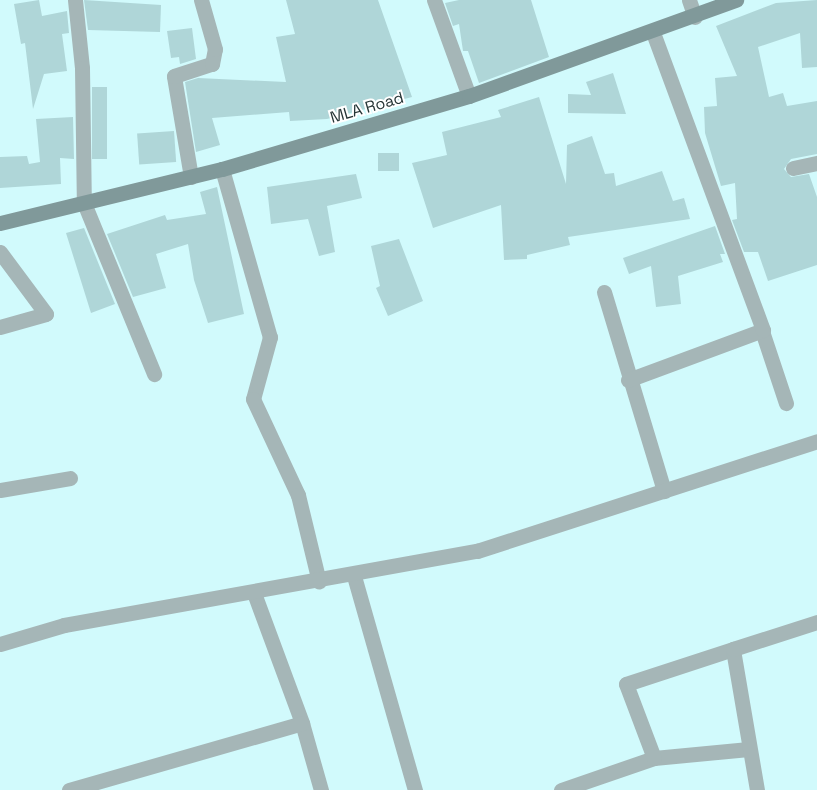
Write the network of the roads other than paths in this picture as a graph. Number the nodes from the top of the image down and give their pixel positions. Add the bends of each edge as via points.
1 (75, 0) edge
2 (201, 0) edge
3 (434, 0) edge
4 (689, 0) edge
5 (736, 0) edge
6 (695, 17) junction
7 (653, 33) junction
8 (469, 96) junction
9 (817, 163) edge
10 (793, 168) dead end
11 (222, 169) junction
12 (191, 177) junction
13 (84, 202) junction
14 (0, 223) edge
15 (0, 252) edge
16 (604, 292) dead end
17 (0, 327) edge
18 (762, 331) junction
19 (154, 374) dead end
20 (628, 380) junction
21 (786, 403) dead end
22 (817, 441) edge
23 (70, 478) dead end
24 (0, 490) edge
25 (664, 491) junction
26 (354, 576) junction
27 (319, 582) junction
28 (254, 592) junction
29 (817, 622) edge
30 (0, 644) edge
31 (733, 649) junction
32 (302, 723) junction
33 (749, 749) junction
34 (654, 758) junction
35 (123, 783) edge
36 (69, 790) edge
37 (321, 790) edge
38 (415, 790) edge
39 (561, 790) edge
40 (757, 790) edge

1 - 13 street via 82,68
2 - 12 street via 215,49 212,64 174,76
3 - 8 street
4 - 6 street
5 - 6 street, MLA Road
6 - 7 street, MLA Road
7 - 8 street, MLA Road
7 - 18 street
8 - 11 street, MLA Road
9 - 10 street
11 - 12 street, MLA Road
11 - 27 street via 270,337 253,399 298,495
12 - 13 street, MLA Road
13 - 14 street, MLA Road
13 - 19 street
15 - 17 street via 46,314
16 - 20 street
18 - 20 street
18 - 21 street
20 - 25 street
22 - 25 street
23 - 24 street
25 - 26 street via 477,551
26 - 27 street
26 - 38 street
27 - 28 street
28 - 30 street via 64,625
28 - 32 street
29 - 31 street
31 - 33 street
31 - 34 street via 626,684
32 - 35 street
32 - 37 street
33 - 34 street
33 - 40 street
34 - 39 street
35 - 36 street

